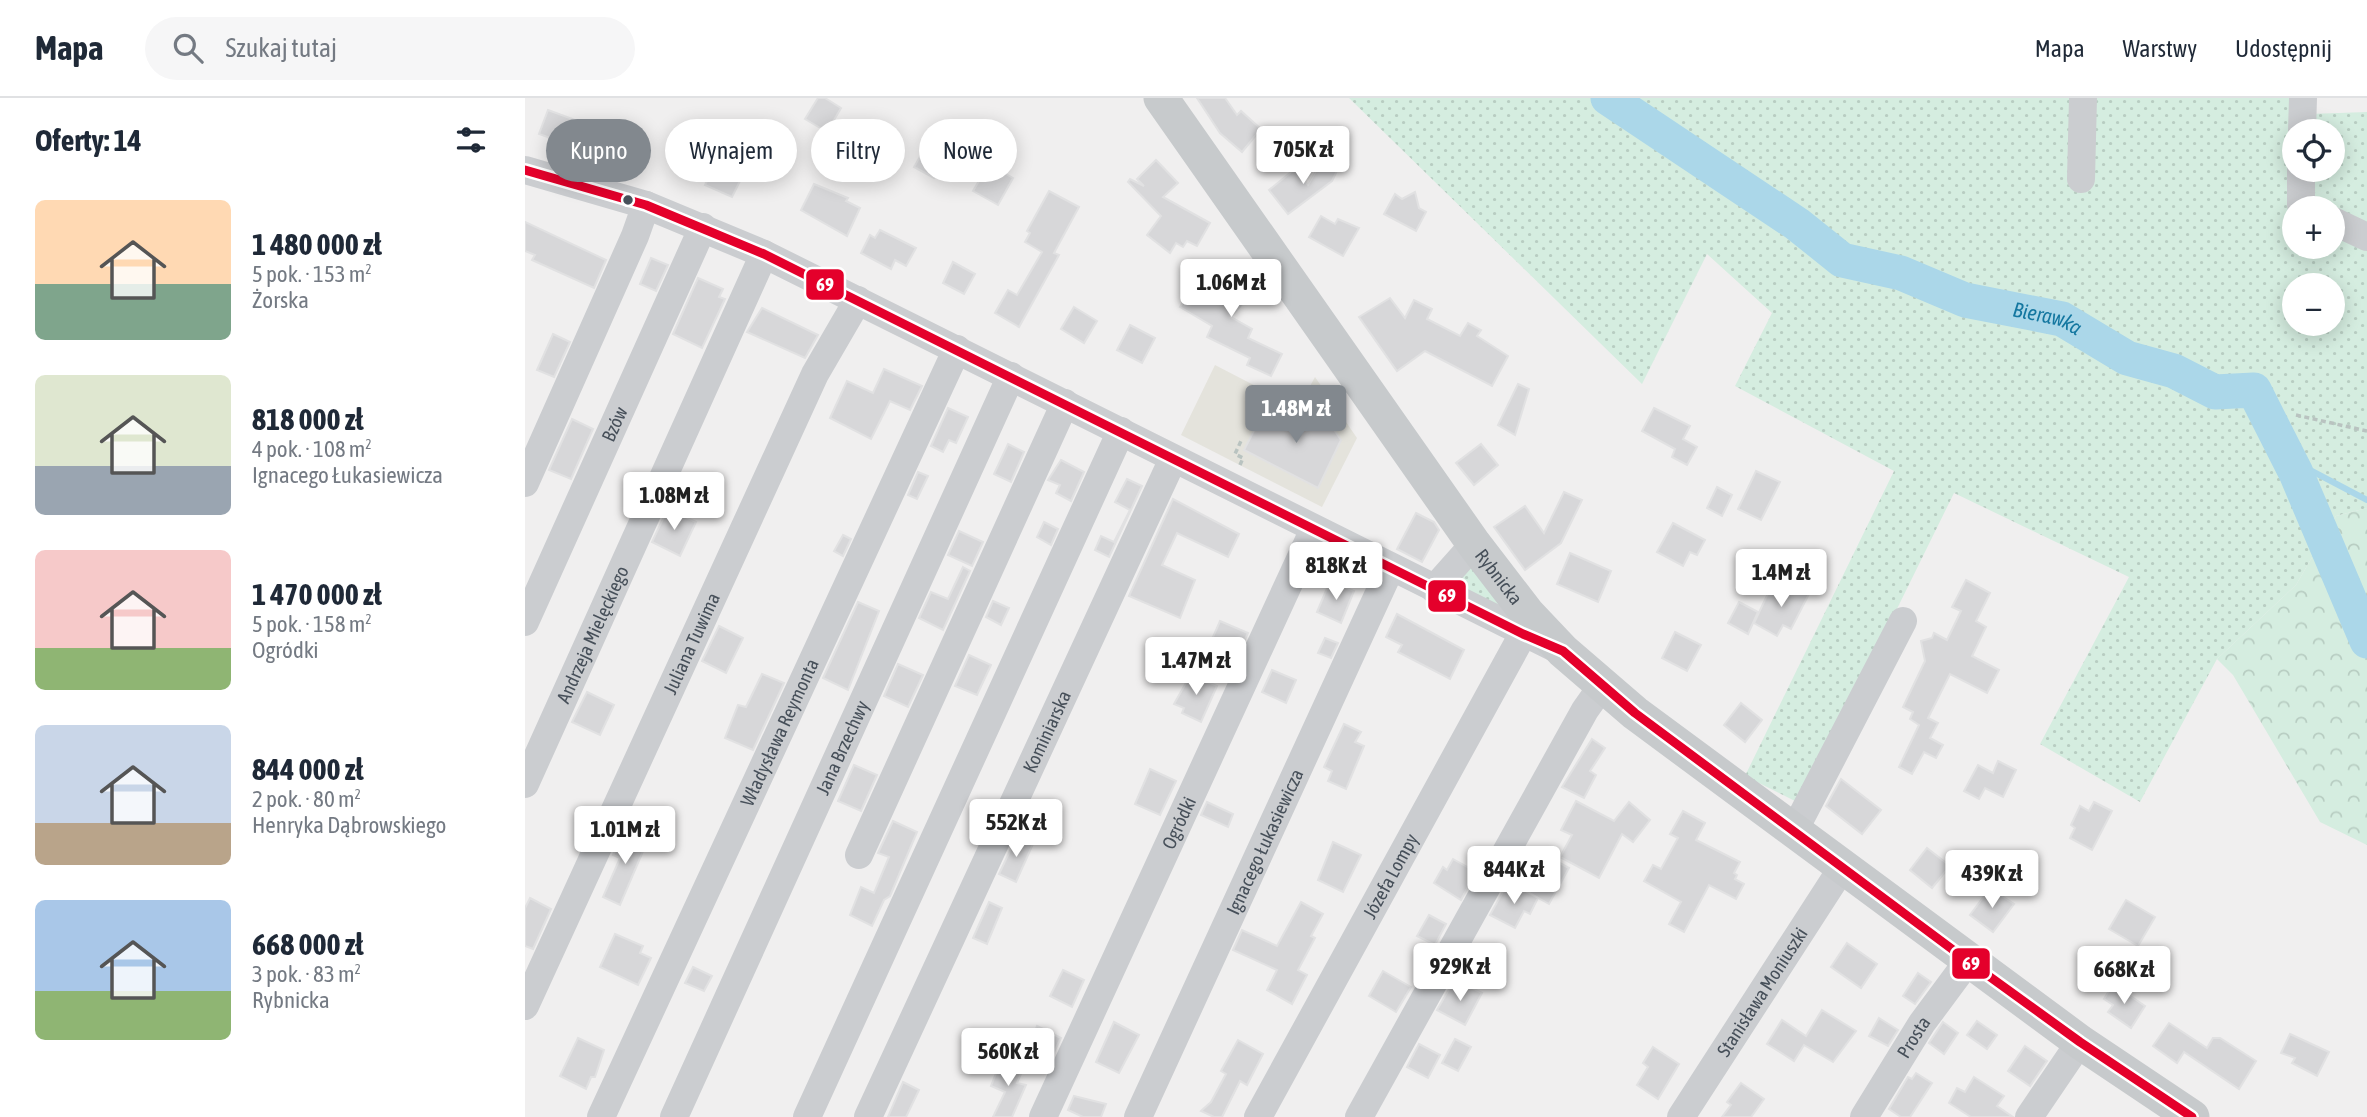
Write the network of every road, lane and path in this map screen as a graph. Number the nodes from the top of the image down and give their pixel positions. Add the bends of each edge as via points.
1 (1161, 98) edge
2 (2083, 98) edge
3 (2303, 98) edge
4 (2302, 119) edge
5 (525, 170) edge
6 (2081, 179) dead end
7 (646, 205) junction
8 (2345, 226) edge
9 (703, 227) junction
10 (2367, 237) edge
11 (764, 254) junction
12 (858, 300) junction
13 (957, 349) junction
14 (1011, 376) junction
15 (1065, 403) junction
16 (2296, 415) dead end
17 (1121, 431) junction
18 (2367, 431) edge
19 (1173, 459) junction
20 (525, 483) edge
21 (1314, 529) junction
22 (1474, 544) junction
23 (1391, 567) junction
24 (1434, 589) junction
25 (1903, 621) dead end
26 (525, 622) edge
27 (1523, 634) junction
28 (1563, 651) junction
29 (1602, 686) junction
30 (525, 784) edge
31 (1794, 831) junction
32 (859, 855) dead end
33 (1842, 868) junction
34 (1968, 961) junction
35 (529, 998) edge
36 (2080, 1042) junction
37 (2169, 1111) edge
38 (601, 1117) edge
39 (674, 1117) edge
40 (807, 1117) edge
41 (868, 1117) edge
42 (1043, 1117) edge
43 (1138, 1117) edge
44 (1258, 1117) edge
45 (1359, 1117) edge
46 (1681, 1117) edge
47 (1864, 1117) edge
48 (2029, 1117) edge

1 - 22 main road, Rybnicka
2 - 6 street
3 - 4 street
5 - 7 street
7 - 9 street
7 - 20 street
8 - 10 street
9 - 11 street
9 - 26 street, Bzów
11 - 12 street
11 - 30 street, Andrzeja Mielęckiego
12 - 13 street
12 - 35 street, Juliana Tuwima via 815,374
13 - 14 street
13 - 38 street, Władysława Reymonta
14 - 15 street
14 - 39 street, Jana Brzechwy
15 - 17 street
15 - 32 street
16 - 18 path
17 - 19 street
17 - 40 street
19 - 21 street
19 - 41 street, Kominiarska
21 - 23 street
21 - 42 street, Ogródki
22 - 24 street
22 - 28 main road, Rybnicka
23 - 24 street
23 - 43 street, Ignacego Łukasiewicza
24 - 27 street
25 - 31 street
27 - 28 street
27 - 44 street, Józefa Lompy
28 - 29 main road, Rybnicka
29 - 31 main road, Rybnicka
29 - 45 street
31 - 33 main road, Rybnicka
33 - 34 main road, Rybnicka
33 - 46 street, Stanisława Moniuszki
34 - 36 main road, Rybnicka
34 - 47 street, Prosta via 1922,1023
36 - 37 main road, Rybnicka
36 - 48 street

